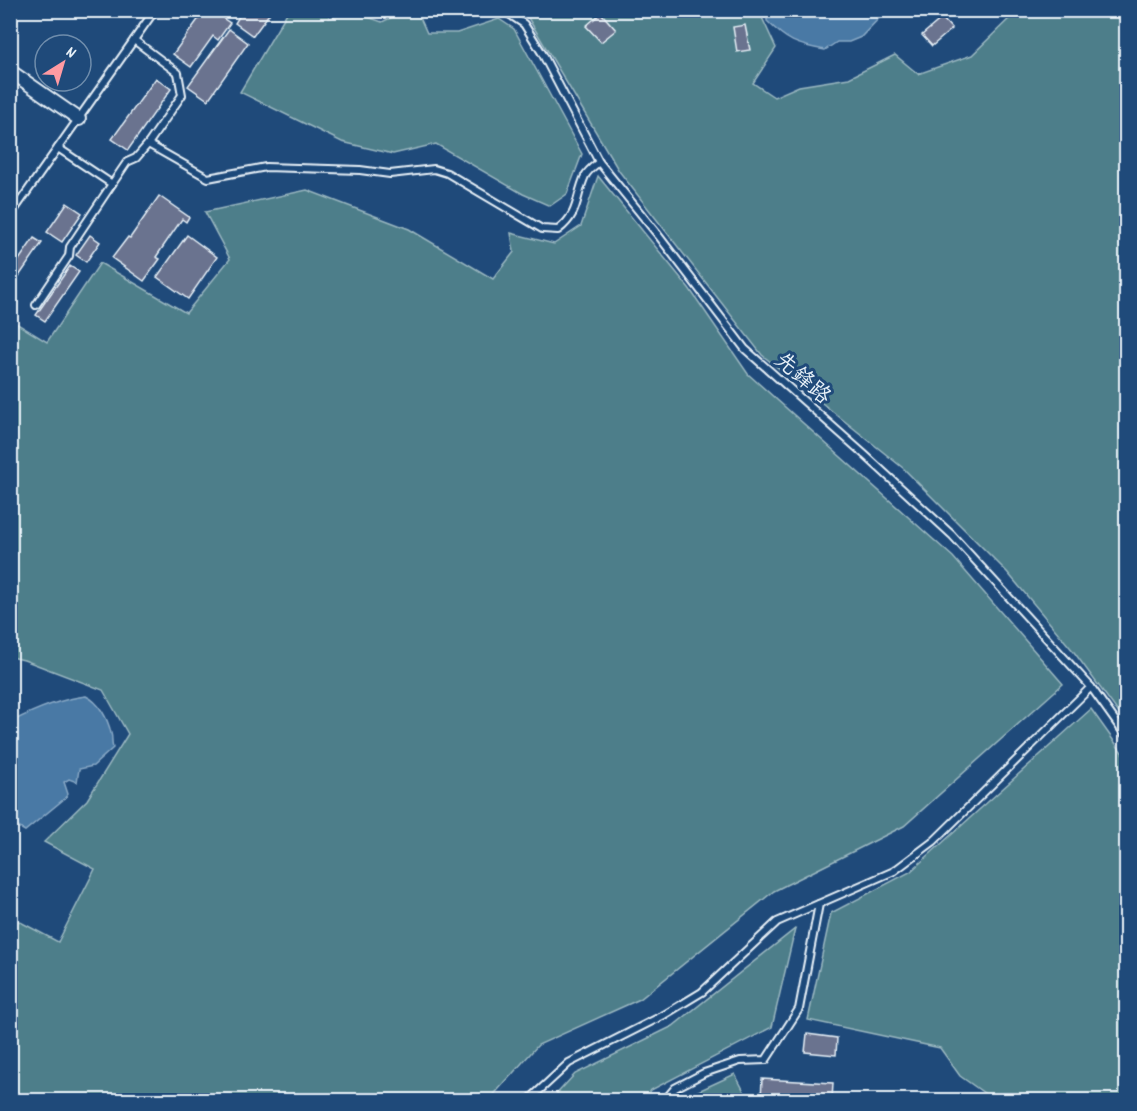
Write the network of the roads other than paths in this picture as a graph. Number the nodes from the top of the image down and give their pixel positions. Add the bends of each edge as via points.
1 (155, 10) edge
2 (503, 10) edge
3 (134, 40) junction
4 (10, 71) edge
5 (79, 119) junction
6 (148, 144) junction
7 (58, 148) junction
8 (598, 162) junction
9 (112, 184) junction
10 (10, 216) edge
11 (36, 305) dead end
12 (1091, 687) junction
13 (1126, 736) edge
14 (819, 904) junction
15 (529, 1101) edge
16 (665, 1101) edge

1 - 3 lane
2 - 8 lane, 先鋒路 via 524,24
3 - 5 lane
3 - 6 lane via 178,73 182,95
4 - 5 street
5 - 7 lane
6 - 8 lane via 208,178 266,166 390,174 434,169 542,230 558,230 566,224 575,212 586,174
6 - 9 lane via 127,162
7 - 9 lane
7 - 10 lane
8 - 12 lane, 先鋒路 via 745,349 952,535
9 - 11 lane
12 - 13 lane, 先鋒路
12 - 14 lane via 934,842 894,871
14 - 15 lane via 777,921 702,992 569,1062
14 - 16 lane via 799,1010 766,1060 740,1061 704,1073 675,1088

